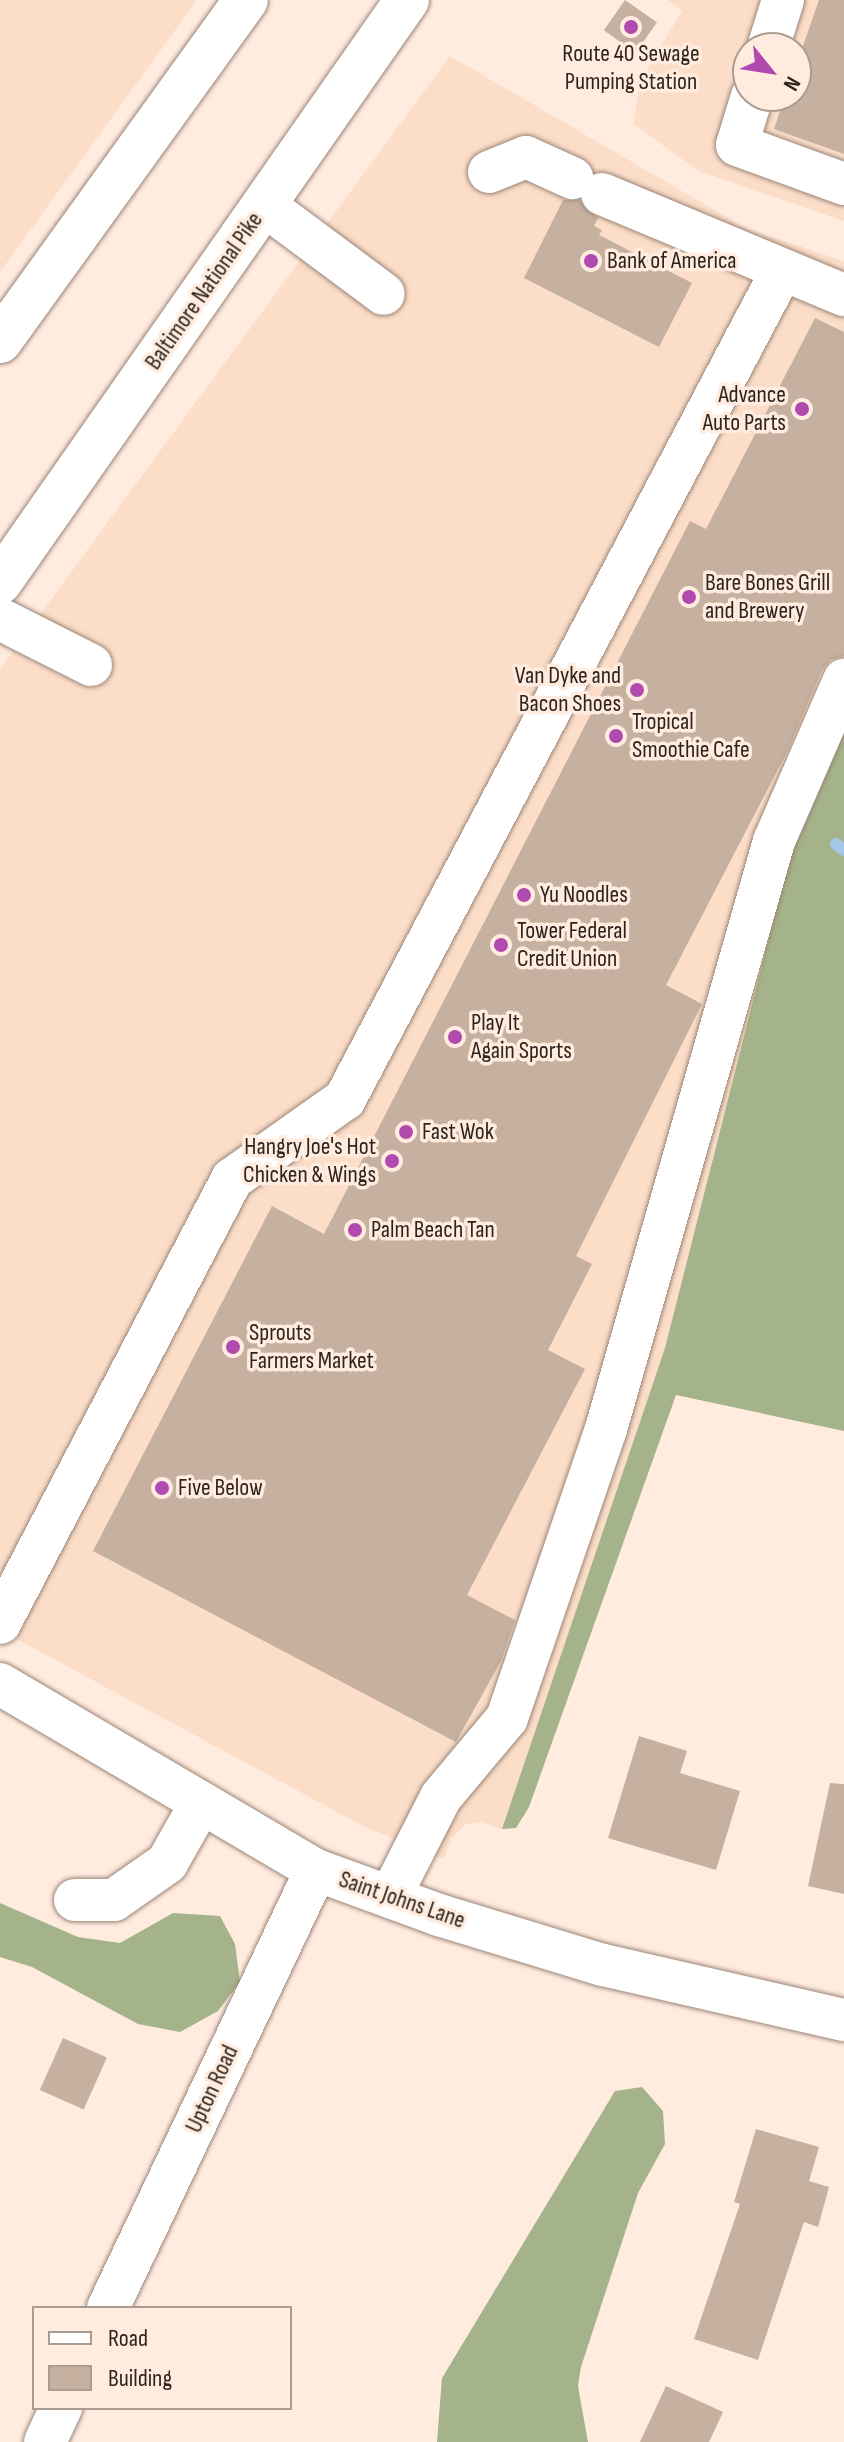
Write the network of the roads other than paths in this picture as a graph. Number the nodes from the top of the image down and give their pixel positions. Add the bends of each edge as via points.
1 (246, 0) edge
2 (407, 0) edge
3 (783, 0) edge
4 (773, 32) edge
5 (747, 112) edge
6 (489, 172) dead end
7 (844, 184) edge
8 (264, 205) junction
9 (781, 272) junction
10 (384, 294) dead end
11 (844, 295) edge
12 (0, 340) edge
13 (0, 582) edge
14 (0, 619) edge
15 (91, 665) dead end
16 (844, 680) edge
17 (0, 1623) edge
18 (0, 1684) edge
19 (201, 1803) junction
20 (316, 1870) junction
21 (390, 1897) junction
22 (75, 1900) dead end
23 (844, 2020) edge
24 (109, 2306) edge
25 (60, 2410) edge
26 (45, 2442) edge

1 - 12 main road
2 - 8 main road, Baltimore National Pike
3 - 4 street
5 - 7 street via 737,145
6 - 9 street via 526,157
8 - 10 street
8 - 13 main road, Baltimore National Pike
9 - 11 street
9 - 17 street via 345,1099 232,1179
14 - 15 street
16 - 21 street via 774,841 606,1429 507,1718 441,1797
18 - 19 street, Saint Johns Lane
19 - 20 street, Saint Johns Lane
19 - 22 street via 167,1863 114,1900
20 - 21 street, Saint Johns Lane
20 - 24 street, Upton Road
21 - 23 street, Saint Johns Lane via 603,1965
25 - 26 street

